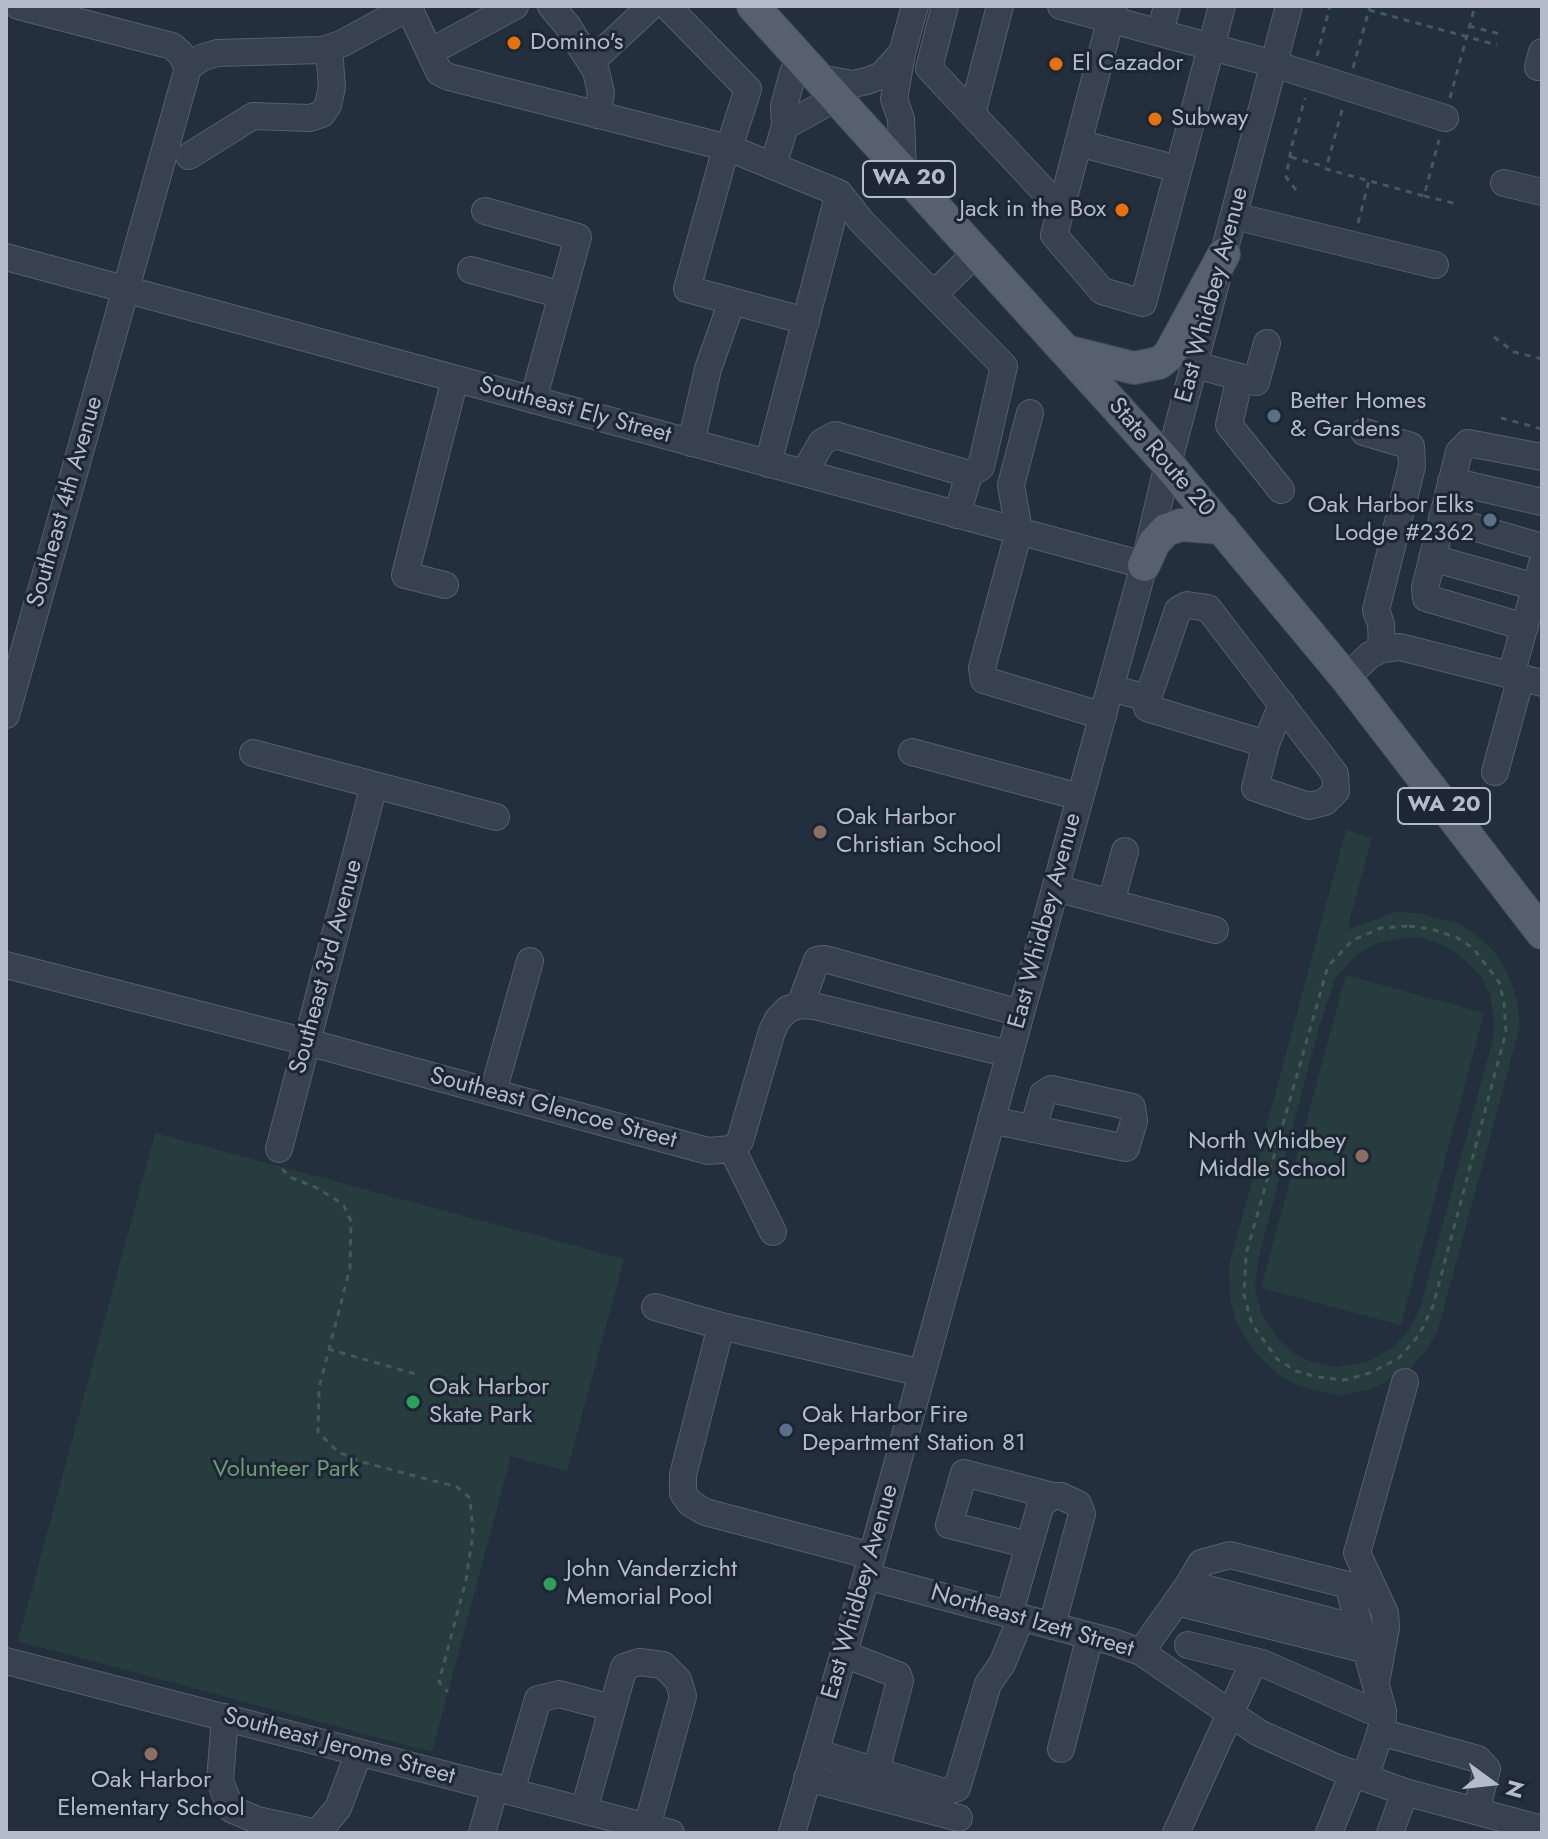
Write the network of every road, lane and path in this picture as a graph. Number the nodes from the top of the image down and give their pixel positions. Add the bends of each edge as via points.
1 (18, 6) edge
2 (409, 6) edge
3 (515, 6) edge
4 (551, 6) edge
5 (651, 6) edge
6 (667, 6) edge
7 (753, 6) edge
8 (945, 6) edge
9 (1000, 6) edge
10 (1061, 6) edge
11 (1167, 6) edge
12 (1222, 6) edge
13 (1289, 6) edge
14 (1330, 6) edge
15 (908, 7) edge
16 (1369, 8) edge
17 (1112, 13) edge
18 (1469, 26) dead end
19 (1160, 33) junction
20 (1500, 34) dead end
21 (1497, 45) dead end
22 (1210, 47) junction
23 (329, 48) junction
24 (430, 52) junction
25 (902, 53) junction
26 (591, 62) junction
27 (1274, 64) junction
28 (807, 66) junction
29 (188, 68) junction
30 (1312, 78) junction
31 (1347, 88) junction
32 (836, 98) junction
33 (972, 114) junction
34 (597, 115) junction
35 (1445, 118) dead end
36 (785, 126) junction
37 (1078, 143) junction
38 (727, 148) junction
39 (189, 156) dead end
40 (1291, 157) junction
41 (773, 166) junction
42 (1326, 167) dead end
43 (1178, 169) junction
44 (903, 171) junction
45 (1369, 181) dead end
46 (1504, 183) dead end
47 (1296, 190) dead end
48 (1542, 192) edge
49 (839, 193) junction
50 (1424, 196) dead end
51 (1457, 204) dead end
52 (1061, 209) junction
53 (485, 211) dead end
54 (1234, 216) junction
55 (1353, 245) junction
56 (976, 253) junction
57 (1224, 254) junction
58 (6, 257) edge
59 (1435, 265) dead end
60 (471, 270) dead end
61 (126, 290) junction
62 (935, 293) junction
63 (562, 295) junction
64 (732, 301) junction
65 (806, 321) junction
66 (1494, 337) dead end
67 (1267, 343) dead end
68 (1066, 351) junction
69 (1542, 359) edge
70 (1195, 365) junction
71 (1240, 377) junction
72 (455, 379) junction
73 (533, 400) junction
74 (1030, 413) dead end
75 (1501, 418) dead end
76 (1542, 429) edge
77 (1364, 432) dead end
78 (691, 443) junction
79 (1542, 457) edge
80 (768, 464) junction
81 (1168, 464) junction
82 (804, 473) junction
83 (969, 474) junction
84 (1451, 481) junction
85 (1281, 490) dead end
86 (1542, 502) edge
87 (957, 515) junction
88 (1442, 518) junction
89 (1222, 528) junction
90 (1019, 531) junction
91 (1542, 547) edge
92 (1432, 558) junction
93 (1144, 565) junction
94 (445, 585) dead end
95 (1538, 588) edge
96 (1529, 636) edge
97 (1382, 649) junction
98 (1346, 678) junction
99 (1524, 678) edge
100 (1110, 688) junction
101 (1148, 698) junction
102 (1282, 704) junction
103 (6, 715) edge
104 (1103, 716) junction
105 (1266, 744) junction
106 (912, 752) dead end
107 (253, 753) dead end
108 (1495, 772) dead end
109 (374, 785) junction
110 (1080, 797) junction
111 (496, 817) dead end
112 (1125, 851) dead end
113 (1055, 888) junction
114 (1111, 903) junction
115 (1215, 930) dead end
116 (1542, 933) edge
117 (530, 961) dead end
118 (6, 965) edge
119 (1489, 965) joint
120 (800, 1005) junction
121 (1020, 1013) junction
122 (307, 1042) junction
123 (1009, 1054) junction
124 (493, 1092) junction
125 (991, 1120) junction
126 (1033, 1129) dead end
127 (279, 1149) joint
128 (732, 1149) junction
129 (773, 1232) dead end
130 (655, 1307) dead end
131 (721, 1326) junction
132 (328, 1349) junction
133 (922, 1373) junction
134 (419, 1375) dead end
135 (1405, 1382) dead end
136 (1053, 1496) junction
137 (1029, 1545) junction
138 (869, 1566) junction
139 (1183, 1593) junction
140 (1015, 1616) junction
141 (1052, 1626) junction
142 (1090, 1636) junction
143 (1364, 1642) junction
144 (1188, 1645) dead end
145 (1141, 1652) junction
146 (844, 1654) junction
147 (6, 1661) edge
148 (1254, 1661) junction
149 (1376, 1685) junction
150 (448, 1692) dead end
151 (612, 1708) junction
152 (1230, 1714) junction
153 (225, 1717) junction
154 (1382, 1724) junction
155 (1061, 1749) dead end
156 (359, 1752) junction
157 (811, 1765) junction
158 (876, 1771) junction
159 (1359, 1775) junction
160 (503, 1789) junction
161 (1405, 1792) junction
162 (584, 1810) junction
163 (1476, 1811) junction
164 (959, 1818) dead end
165 (1542, 1829) edge
166 (659, 1830) edge
167 (482, 1833) edge
168 (792, 1833) edge
169 (1176, 1833) edge
170 (1329, 1833) edge
171 (1390, 1833) edge

1 - 29 street via 172,46
2 - 23 street
2 - 24 street
3 - 24 street
4 - 26 street
5 - 26 street
6 - 38 street via 748,89
7 - 28 main road, State Route 20 / WA 20
8 - 33 street via 929,68
9 - 33 street
10 - 17 street
11 - 19 street
12 - 22 street
13 - 27 street, East Whidbey Avenue
14 - 30 path
15 - 25 street
16 - 21 path
16 - 31 path
17 - 19 street
17 - 37 street
18 - 20 path
19 - 22 street
22 - 27 street
22 - 43 street
23 - 29 street via 217,53
23 - 39 street via 332,87 322,114 253,116
24 - 34 street via 439,72 449,77
25 - 28 street via 882,75 853,84 825,79
25 - 44 street via 894,99 901,119
26 - 34 street via 600,81
27 - 30 street
27 - 54 street, East Whidbey Avenue
28 - 32 main road, State Route 20 / WA 20
28 - 36 street via 793,73
29 - 61 street, Southeast 4th Avenue
30 - 31 street
30 - 40 path
31 - 35 street
32 - 36 street
32 - 44 main road, State Route 20 / WA 20
33 - 52 street
34 - 38 street
36 - 41 street
37 - 43 street
37 - 52 street
38 - 41 street
38 - 64 street via 687,289
40 - 42 path
40 - 47 path via 1286,177
41 - 49 street
43 - 52 street via 1143,303 1102,291 1054,235
44 - 56 main road, State Route 20 / WA 20
45 - 55 path
46 - 48 street
49 - 62 street
49 - 65 street
50 - 51 path
53 - 63 street via 578,237
54 - 55 street
54 - 57 street, East Whidbey Avenue
55 - 59 street
56 - 62 street
56 - 68 main road, State Route 20 / WA 20
57 - 68 main road via 1169,355 1159,363 1134,368
57 - 70 street, East Whidbey Avenue
58 - 61 street, Southeast Ely Street
60 - 63 street
61 - 72 street, Southeast Ely Street
61 - 103 street, Southeast 4th Avenue
62 - 83 street via 1004,366 981,467
63 - 73 street
64 - 65 street
64 - 78 street via 708,369
65 - 80 street
66 - 69 path via 1514,352
67 - 71 street via 1256,382
68 - 81 main road, State Route 20 / WA 20
70 - 71 street
70 - 81 street, East Whidbey Avenue
71 - 85 street via 1229,425
72 - 73 street, Southeast Ely Street
72 - 94 street via 405,575
73 - 78 street, Southeast Ely Street
74 - 90 street via 1011,485
75 - 76 path
77 - 97 street via 1411,446 1412,466 1376,610
78 - 80 street, Southeast Ely Street
79 - 84 street via 1468,443 1459,452
80 - 82 street, Southeast Ely Street
81 - 89 main road, State Route 20 / WA 20
81 - 93 street, East Whidbey Avenue
82 - 83 street via 822,442 835,435
82 - 87 street, Southeast Ely Street
83 - 87 street
84 - 86 street
84 - 88 street
87 - 90 street, Southeast Ely Street
88 - 91 street
88 - 92 street
89 - 93 main road via 1181,525 1166,530
89 - 98 main road, State Route 20 / WA 20
90 - 93 street, Southeast Ely Street
90 - 104 street via 982,668 984,680
92 - 95 street
92 - 96 street via 1426,598
93 - 100 street, East Whidbey Avenue
95 - 96 street
96 - 99 street
97 - 98 street
97 - 99 street via 1400,647
98 - 116 main road, State Route 20 / WA 20
99 - 108 street
100 - 101 street
100 - 104 street, East Whidbey Avenue
101 - 102 street via 1178,610 1201,605
101 - 105 street via 1147,708
102 - 105 street
102 - 105 street via 1335,774 1336,791 1325,802 1309,806 1255,788
104 - 110 street, East Whidbey Avenue
106 - 110 street
107 - 109 street
109 - 111 street
109 - 122 street, Southeast 3rd Avenue
110 - 113 street, East Whidbey Avenue
112 - 114 street
113 - 114 street
113 - 121 street, East Whidbey Avenue
114 - 115 street
117 - 124 street
118 - 122 street, Southeast Glencoe Street
119 - 119 path via 1456,937 1409,926 1381,928 1353,940 1328,966 1246,1254 1244,1295 1252,1324 1277,1359 1296,1371 1344,1380 1370,1373 1399,1358 1424,1326 1506,1032 1499,982
120 - 121 street via 817,960 825,959
120 - 123 street
120 - 128 street via 788,1009 772,1031 746,1127
121 - 123 street, East Whidbey Avenue
122 - 124 street, Southeast Glencoe Street
122 - 127 street, Southeast 3rd Avenue
123 - 125 street, East Whidbey Avenue
124 - 128 street, Southeast Glencoe Street via 708,1151
125 - 126 street
125 - 133 street, East Whidbey Avenue
127 - 132 path via 279,1166 343,1204 351,1221 350,1268
128 - 129 street
130 - 131 street
131 - 133 street
131 - 138 street, Northeast Izett Street via 683,1493 705,1512
132 - 134 path
132 - 150 path via 319,1388 318,1432 338,1452 457,1487 470,1498 473,1534 466,1580 439,1682
133 - 138 street, East Whidbey Avenue
135 - 149 street via 1357,1553 1385,1613
136 - 137 street via 1041,1504
136 - 137 street via 964,1473 949,1525
136 - 141 street via 1070,1499 1082,1514
137 - 140 street
138 - 140 street, Northeast Izett Street
138 - 146 street, East Whidbey Avenue
139 - 143 street
139 - 143 street via 1201,1563 1230,1555 1348,1585
139 - 145 street
140 - 141 street, Northeast Izett Street
140 - 158 street via 957,1788 944,1792
141 - 142 street, Northeast Izett Street
142 - 145 street, Northeast Izett Street
142 - 155 street
143 - 149 street
144 - 148 street
145 - 152 street, Northeast Izett Street
146 - 157 street, East Whidbey Avenue
146 - 158 street via 898,1675 900,1681
147 - 153 street, Southeast Jerome Street
148 - 152 street
148 - 154 street
149 - 154 street
151 - 160 street via 559,1694 538,1699
151 - 162 street
151 - 166 street via 624,1667 639,1662 663,1665 678,1680 683,1696
152 - 159 street, Northeast Izett Street via 1259,1733
152 - 169 street
153 - 156 street, Southeast Jerome Street
153 - 156 street via 220,1781 231,1809 257,1820 317,1833 338,1808
154 - 159 street
154 - 163 street via 1478,1759 1487,1769
156 - 160 street, Southeast Jerome Street
157 - 158 street
157 - 164 street
157 - 168 street, East Whidbey Avenue
159 - 161 street, Northeast Izett Street
159 - 170 street
160 - 162 street, Southeast Jerome Street
160 - 167 street
161 - 163 street, Northeast Izett Street
161 - 171 street
162 - 166 street, Southeast Jerome Street
163 - 165 street, Northeast Izett Street

